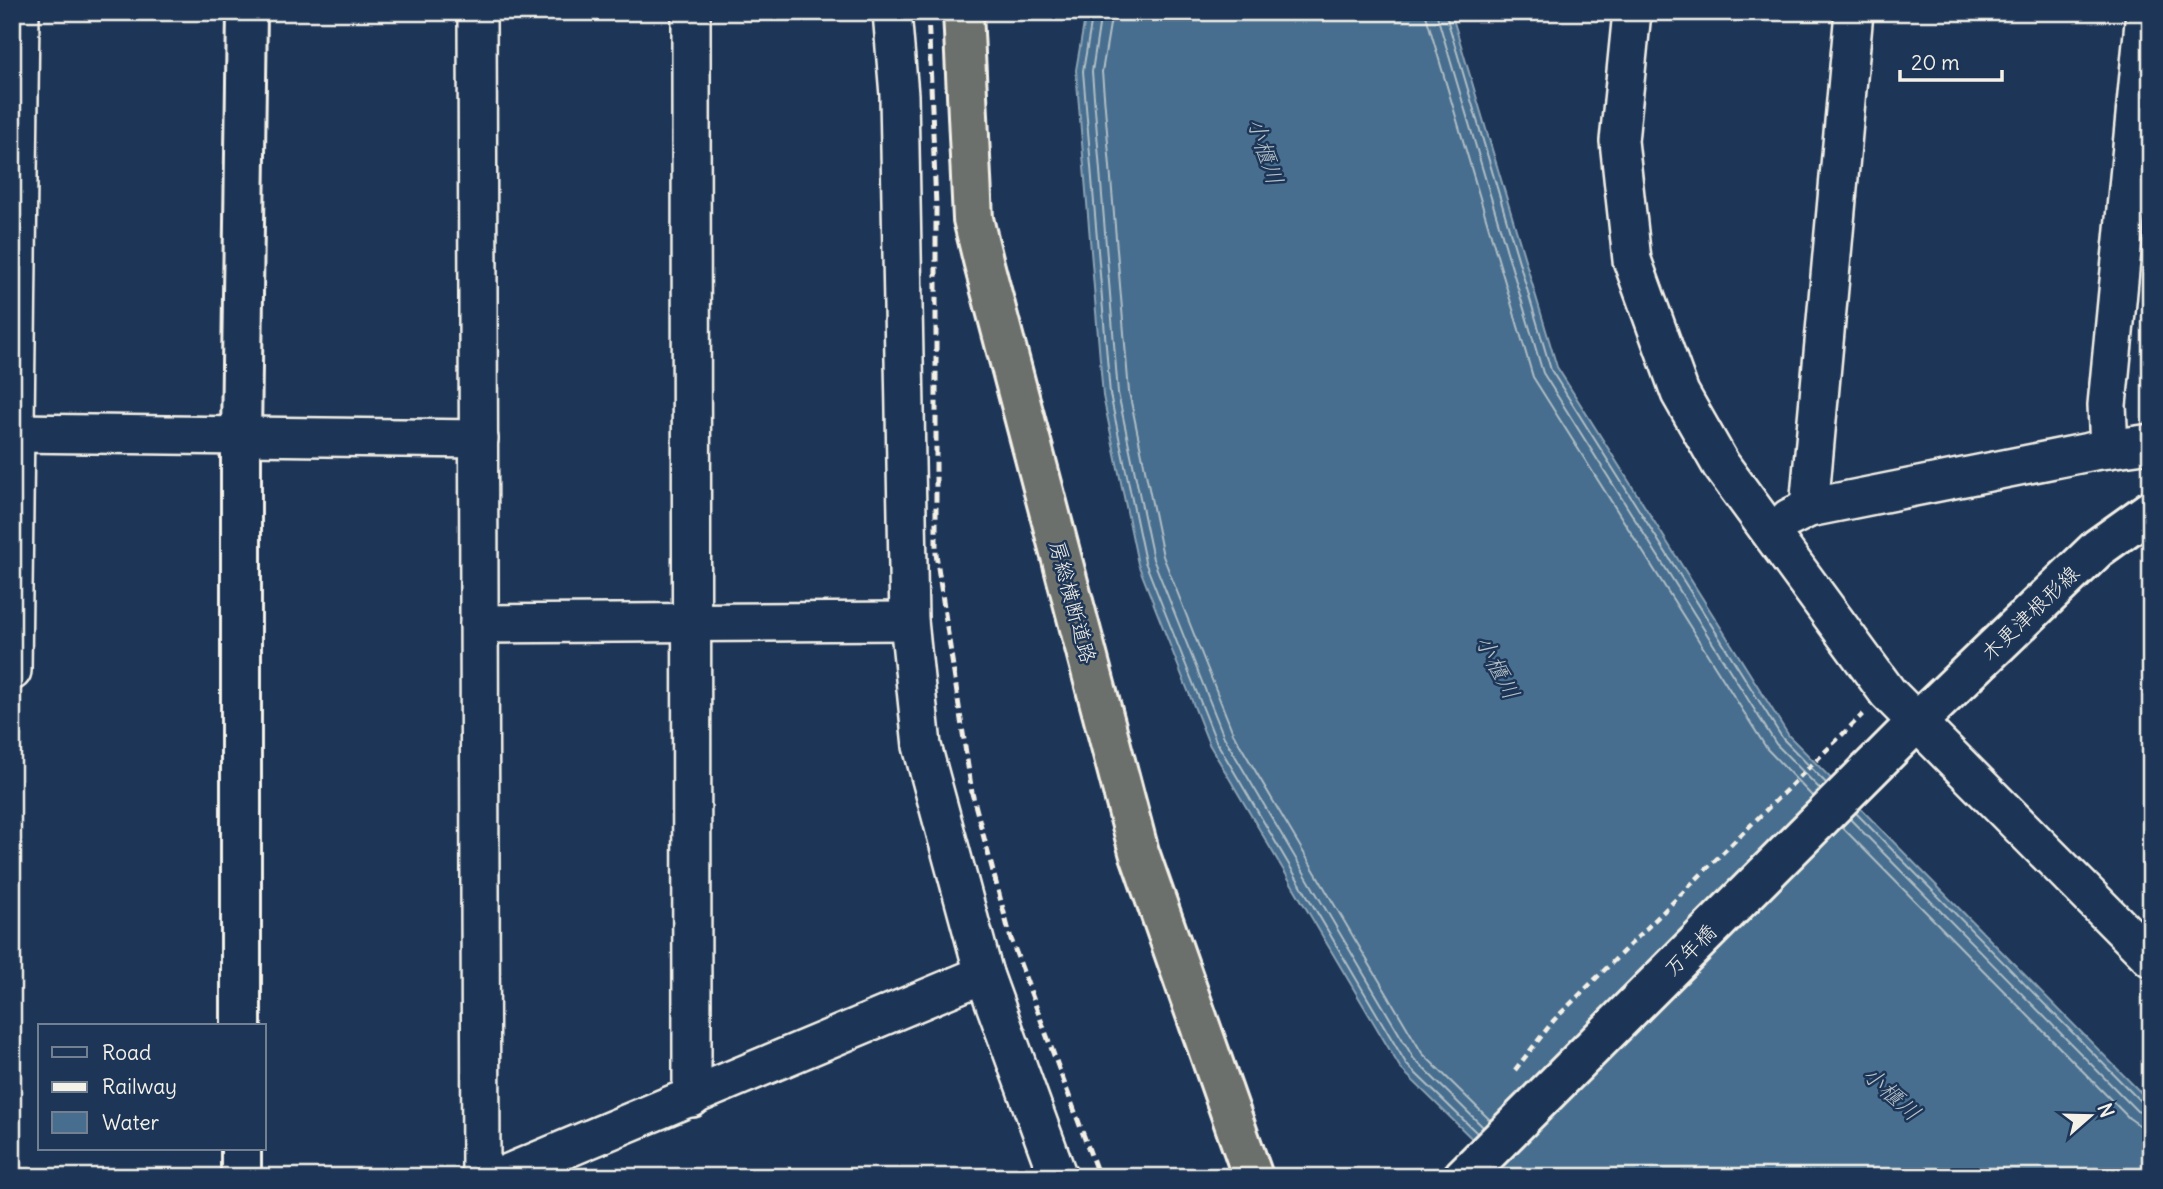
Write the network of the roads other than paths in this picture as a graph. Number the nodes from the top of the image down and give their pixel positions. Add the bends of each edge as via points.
1 (20, 12) edge
2 (247, 12) edge
3 (477, 12) edge
4 (691, 12) edge
5 (892, 12) edge
6 (963, 12) edge
7 (1632, 12) edge
8 (1854, 12) edge
9 (2145, 12) edge
10 (15, 105) edge
11 (14, 351) edge
12 (15, 433) junction
13 (242, 436) junction
14 (479, 439) junction
15 (2151, 443) edge
16 (2109, 449) junction
17 (1809, 508) junction
18 (2151, 510) edge
19 (1766, 529) junction
20 (13, 593) edge
21 (909, 621) junction
22 (692, 623) junction
23 (479, 624) junction
24 (12, 671) edge
25 (1916, 723) junction
26 (2151, 958) edge
27 (984, 974) junction
28 (242, 1024) edge
29 (692, 1098) junction
30 (242, 1150) edge
31 (1464, 1176) edge
32 (242, 1177) edge
33 (481, 1177) edge
34 (499, 1177) edge
35 (1059, 1177) edge
36 (1253, 1177) edge

1 - 10 street
2 - 13 street
3 - 14 street
4 - 22 street
5 - 21 street via 899,95
6 - 36 highway, 房総横断道路 via 973,219 981,253 1139,852
7 - 19 street via 1619,141 1632,260 1681,393 1721,465
8 - 17 street
9 - 16 street via 2107,405
10 - 11 street
11 - 12 street
12 - 13 street
12 - 20 street
13 - 14 street
13 - 28 street
14 - 23 street
15 - 16 street
16 - 17 street
17 - 19 street
18 - 25 street, 木更津根形線 via 2098,548
19 - 25 street via 1888,693
20 - 24 street
21 - 22 street
21 - 27 street via 922,746
22 - 23 street
22 - 29 street
23 - 33 street
25 - 26 street
25 - 31 street, 万年橋
27 - 29 street
27 - 35 street
29 - 34 street
30 - 32 street

